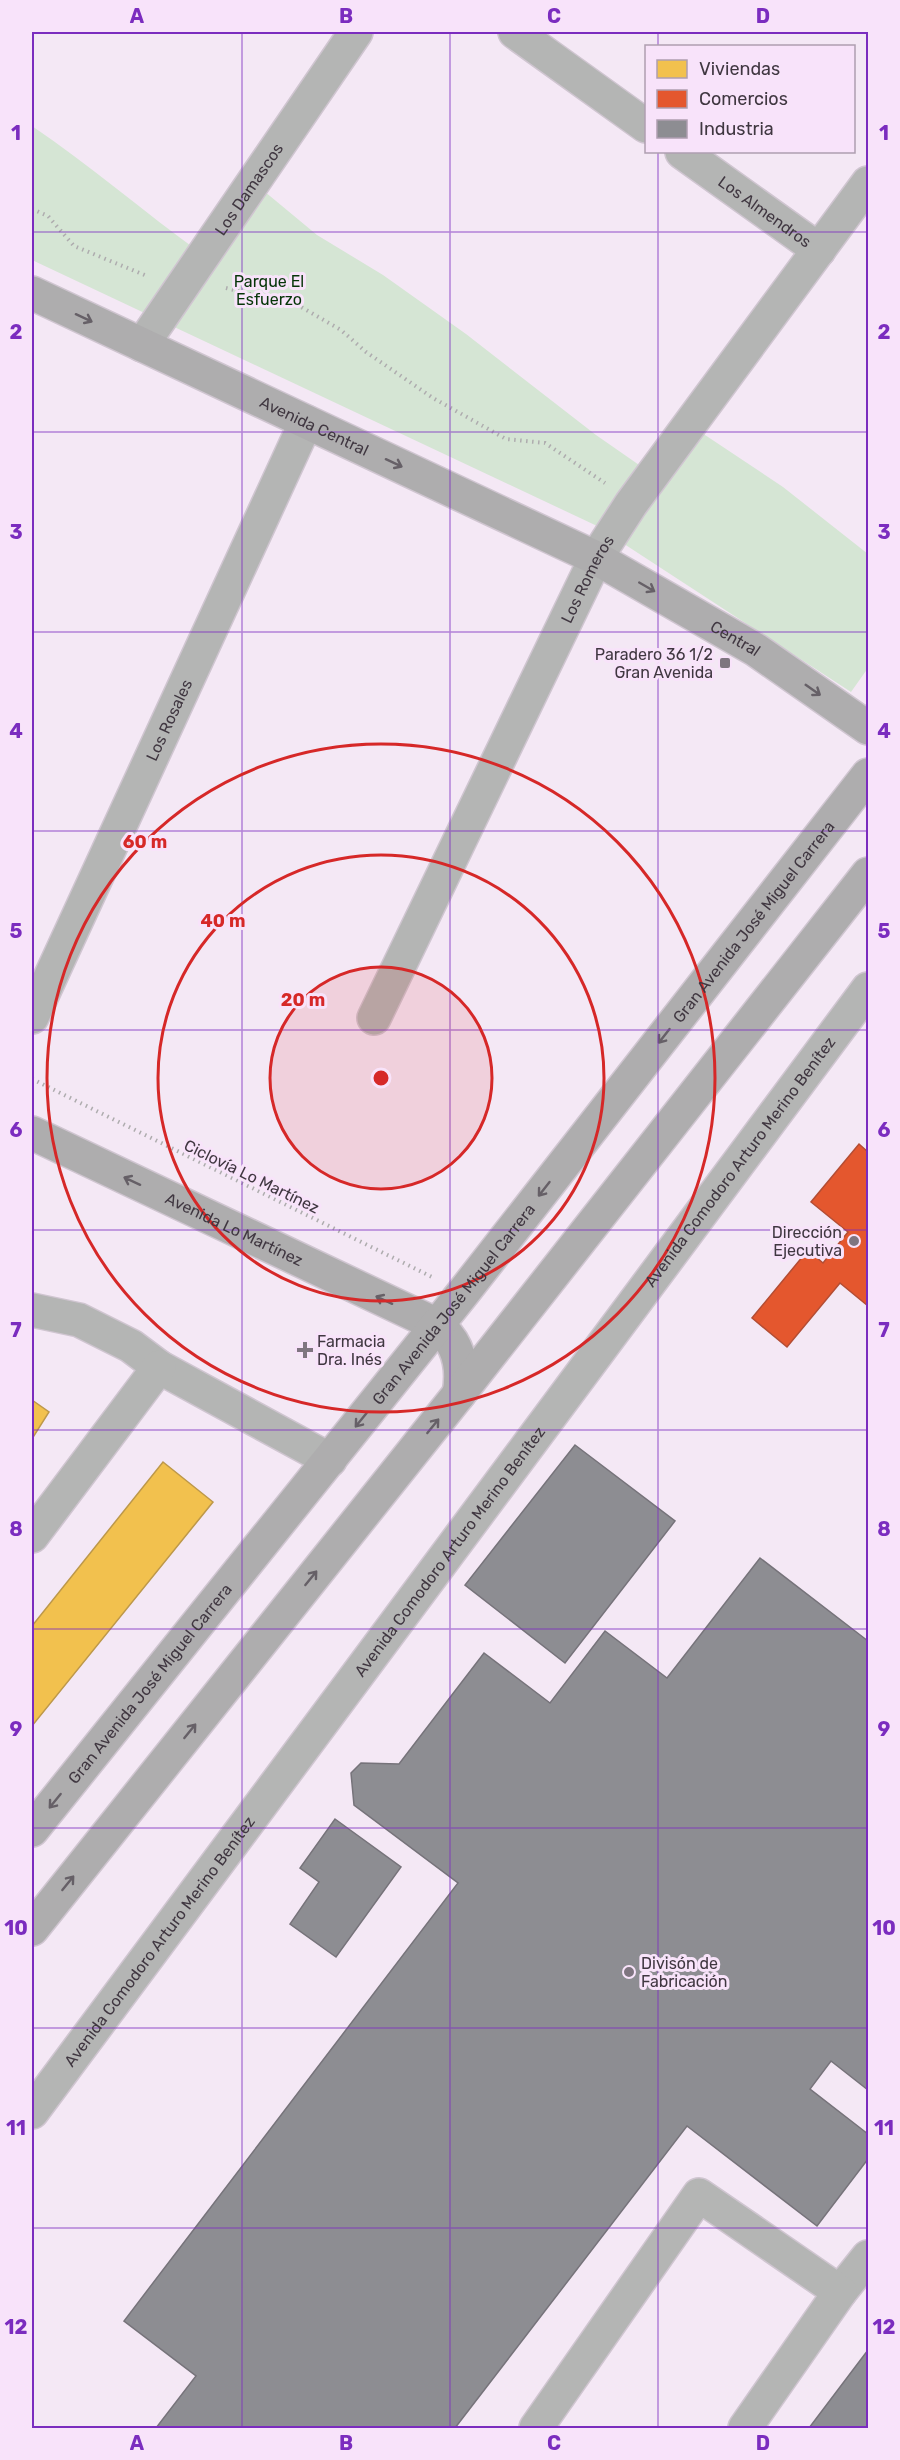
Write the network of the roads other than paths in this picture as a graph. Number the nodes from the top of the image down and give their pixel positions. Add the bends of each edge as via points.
1 (356, 32) edge
2 (515, 32) edge
3 (645, 125) edge
4 (683, 153) edge
5 (868, 183) edge
6 (819, 250) junction
7 (33, 298) edge
8 (142, 345) junction
9 (306, 422) junction
10 (596, 558) junction
11 (868, 728) edge
12 (868, 775) edge
13 (868, 874) edge
14 (868, 989) edge
15 (32, 1017) edge
16 (374, 1018) dead end
17 (32, 1133) edge
18 (32, 1310) edge
19 (437, 1325) junction
20 (159, 1367) junction
21 (459, 1394) junction
22 (330, 1460) junction
23 (32, 1536) edge
24 (32, 1830) edge
25 (32, 1929) edge
26 (32, 2112) edge
27 (868, 2257) edge
28 (840, 2292) junction
29 (536, 2428) edge
30 (745, 2428) edge

1 - 8 street, Los Damascos
2 - 3 street
4 - 6 street, Los Almendros
5 - 6 street, Los Romeros
6 - 10 street, Los Romeros via 631,504
7 -> 8 main road, Avenida Central
8 - 9 main road, Avenida Central
9 -> 10 main road, Avenida Central
9 - 15 street, Los Rosales
10 -> 11 main road, Central via 756,650
10 - 16 street, Los Romeros
12 -> 19 main road, Gran Avenida José Miguel Carrera
13 - 21 main road
14 - 26 street, Avenida Comodoro Arturo Merino Benítez
19 -> 17 main road, Avenida Lo Martínez
18 - 20 street via 79,1320 131,1346
19 - 21 main road via 448,1334 459,1356
19 -> 22 main road, Gran Avenida José Miguel Carrera
20 - 22 street
20 - 23 street
25 -> 21 main road
22 -> 24 main road, Gran Avenida José Miguel Carrera
27 - 28 street
28 - 29 street via 699,2195
28 - 30 street

